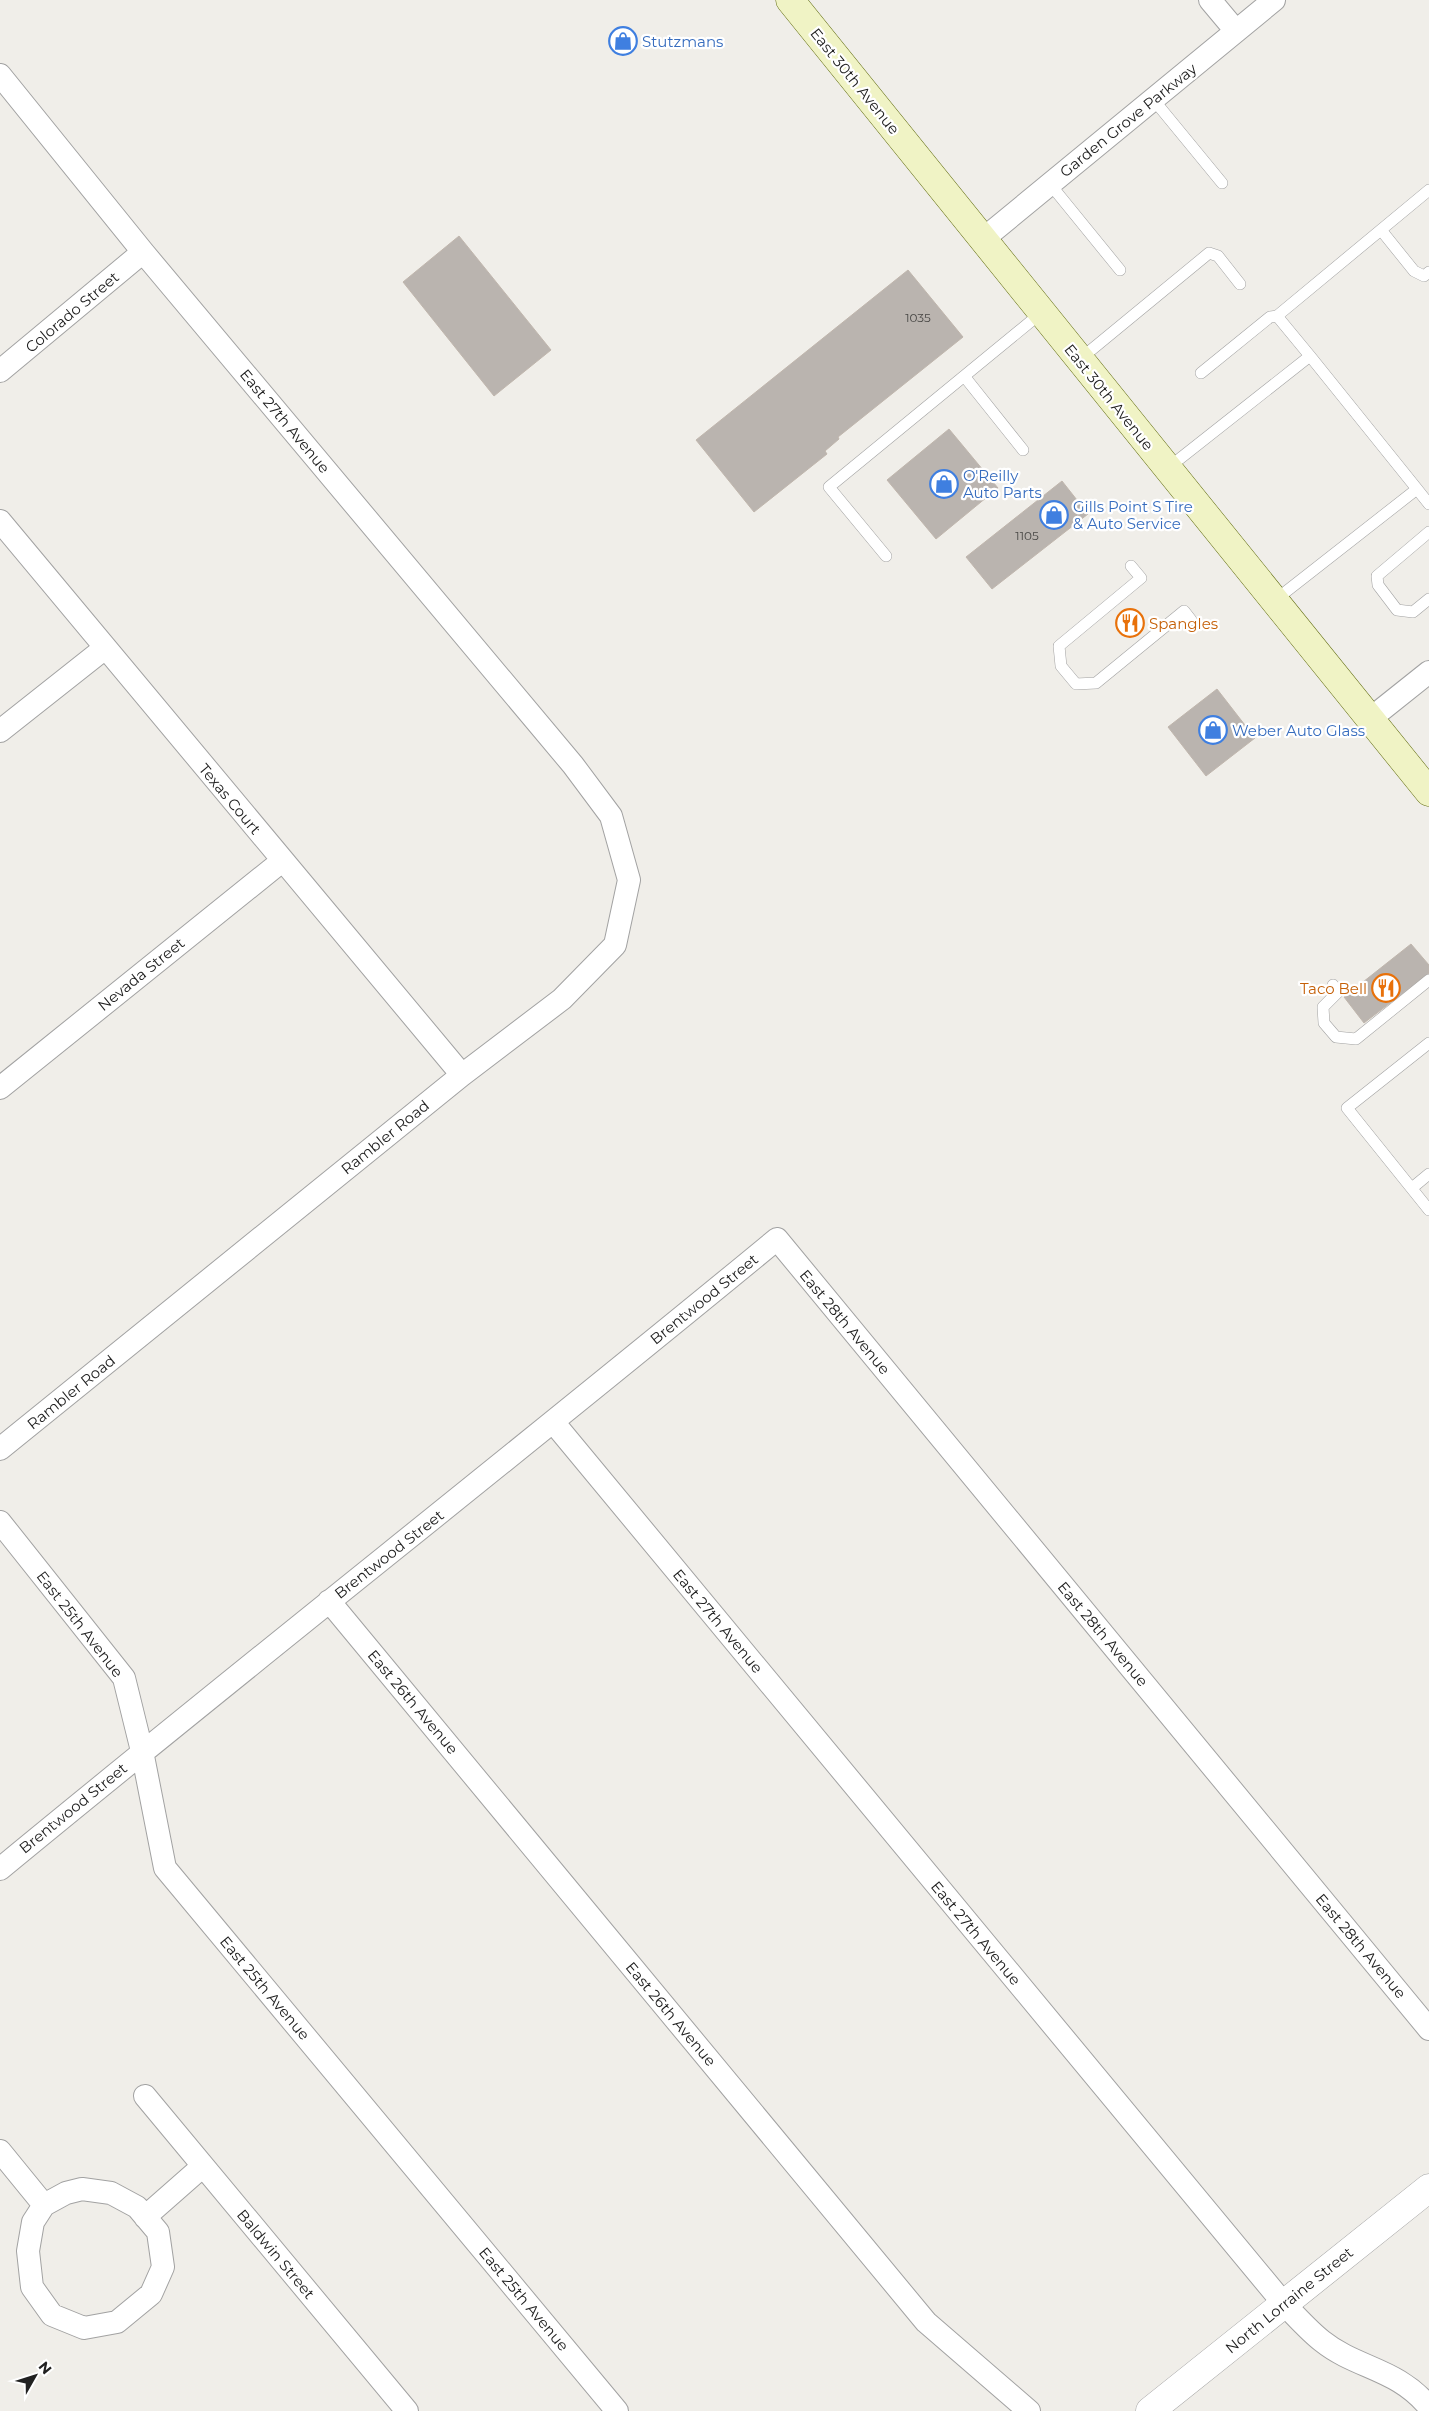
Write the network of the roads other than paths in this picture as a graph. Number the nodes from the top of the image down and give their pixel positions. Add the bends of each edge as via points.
1 (790, 0) edge
2 (1210, 0) edge
3 (1274, 0) edge
4 (1236, 31) junction
5 (0, 75) edge
6 (1153, 99) junction
7 (1222, 183) dead end
8 (1050, 184) junction
9 (1429, 190) edge
10 (1381, 230) junction
11 (982, 240) junction
12 (143, 252) junction
13 (1120, 270) dead end
14 (1429, 272) edge
15 (1240, 284) dead end
16 (1041, 313) junction
17 (1277, 316) junction
18 (1310, 356) junction
19 (1079, 360) junction
20 (0, 371) edge
21 (1201, 373) dead end
22 (964, 376) junction
23 (1023, 450) dead end
24 (1167, 469) junction
25 (1417, 489) junction
26 (1429, 504) edge
27 (0, 521) edge
28 (1429, 532) edge
29 (886, 556) dead end
30 (1131, 566) dead end
31 (1429, 599) edge
32 (1274, 601) junction
33 (1191, 620) dead end
34 (105, 648) junction
35 (1429, 672) edge
36 (1370, 719) junction
37 (0, 731) edge
38 (573, 765) joint
39 (1429, 792) edge
40 (282, 861) junction
41 (1429, 980) edge
42 (1333, 985) dead end
43 (1429, 1043) edge
44 (462, 1075) junction
45 (0, 1088) edge
46 (1429, 1174) edge
47 (1412, 1188) junction
48 (1429, 1210) edge
49 (777, 1239) joint
50 (554, 1423) junction
51 (0, 1449) edge
52 (0, 1522) edge
53 (329, 1601) junction
54 (142, 1751) junction
55 (0, 1868) edge
56 (1429, 2029) edge
57 (145, 2096) dead end
58 (0, 2151) edge
59 (204, 2166) junction
60 (1429, 2188) edge
61 (44, 2205) junction
62 (145, 2216) junction
63 (1284, 2304) junction
64 (1429, 2407) edge
65 (407, 2411) edge
66 (617, 2411) edge
67 (1029, 2411) edge
68 (1150, 2411) edge

1 - 11 main road, East 30th Avenue
2 - 4 street
3 - 4 street, Garden Grove Parkway
4 - 6 street, Garden Grove Parkway
5 - 12 street, East 27th Avenue
6 - 7 lane
6 - 8 street, Garden Grove Parkway
8 - 11 street, Garden Grove Parkway
8 - 13 lane
9 - 10 lane
10 - 14 lane via 1414,271 1424,276
10 - 17 lane
11 - 16 main road, East 30th Avenue
12 - 20 street, Colorado Street
12 - 38 street, East 27th Avenue
15 - 19 lane via 1218,256 1208,253
16 - 19 main road, East 30th Avenue
16 - 22 lane
17 - 18 lane
17 - 21 lane via 1270,317
18 - 24 lane
18 - 25 lane
19 - 24 main road, East 30th Avenue
22 - 23 lane
22 - 29 lane via 829,487
24 - 32 main road, East 30th Avenue
25 - 26 lane
25 - 32 lane
27 - 34 street, Texas Court
28 - 31 lane via 1377,576 1378,585 1397,610 1413,612
30 - 33 lane via 1140,578 1059,646 1061,666 1076,684 1096,682 1184,611
32 - 36 main road, East 30th Avenue
34 - 37 street
34 - 40 street, Texas Court
35 - 36 street
36 - 39 main road, East 30th Avenue
38 - 44 street, Rambler Road via 611,816 629,880 615,945 562,999
40 - 44 street, Texas Court
40 - 45 street, Nevada Street
41 - 42 lane via 1356,1039 1336,1037 1324,1023 1323,1006 1338,992
43 - 47 lane via 1347,1108
44 - 51 street, Rambler Road
46 - 47 lane
47 - 48 lane
49 - 50 street, Brentwood Street
49 - 56 street, East 28th Avenue
50 - 53 street, Brentwood Street
50 - 63 street, East 27th Avenue
52 - 54 street, East 25th Avenue via 124,1678
53 - 54 street, Brentwood Street
53 - 67 street, East 26th Avenue via 926,2322
54 - 55 street, Brentwood Street
54 - 66 street, East 25th Avenue via 165,1868
57 - 59 street, Baldwin Street
58 - 61 street
59 - 62 street
59 - 65 street, Baldwin Street
60 - 63 street, North Lorraine Street
61 - 62 street via 66,2193 82,2189 111,2193 137,2207
61 - 62 street via 33,2222 28,2251 32,2287 52,2315 84,2328 117,2322 151,2294 163,2267 158,2232
63 - 64 street, East 27th Avenue via 1322,2342 1405,2384
63 - 68 street, North Lorraine Street

